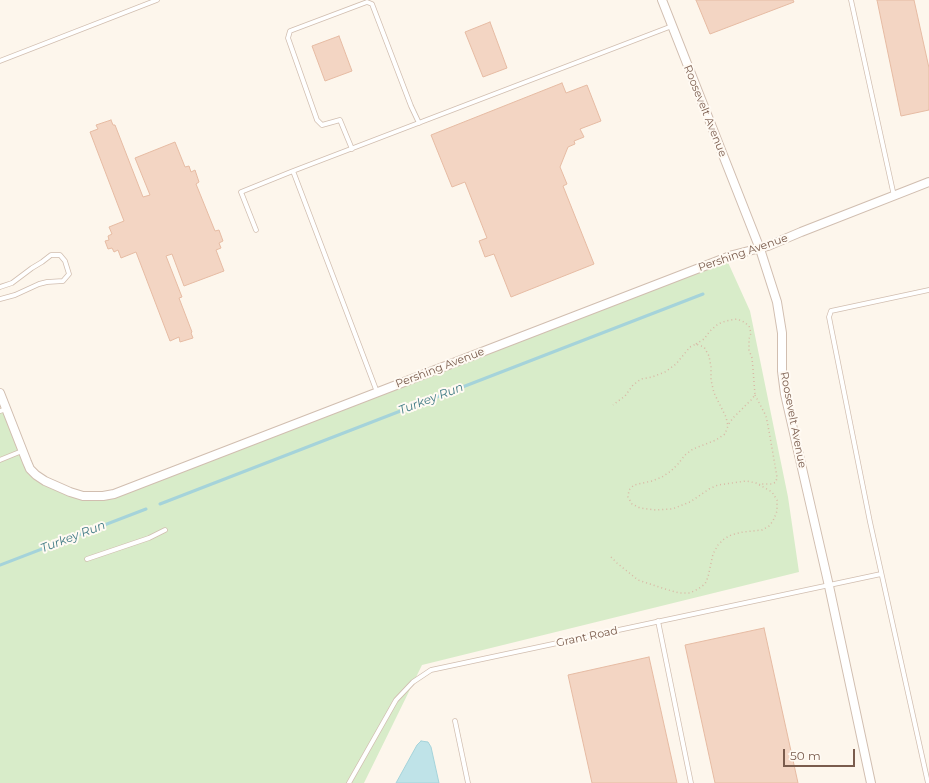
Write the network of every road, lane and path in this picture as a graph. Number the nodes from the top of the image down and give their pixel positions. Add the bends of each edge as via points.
1 (157, 0) edge
2 (662, 0) edge
3 (851, 0) edge
4 (672, 26) junction
5 (0, 61) edge
6 (418, 123) junction
7 (352, 149) junction
8 (293, 172) junction
9 (929, 182) edge
10 (894, 196) junction
11 (256, 230) dead end
12 (760, 249) junction
13 (0, 287) edge
14 (929, 290) edge
15 (0, 300) edge
16 (696, 344) junction
17 (377, 392) junction
18 (0, 393) edge
19 (754, 395) junction
20 (614, 405) dead end
21 (3, 410) edge
22 (728, 426) junction
23 (22, 451) junction
24 (0, 458) edge
25 (758, 484) junction
26 (165, 530) dead end
27 (611, 557) dead end
28 (87, 559) dead end
29 (881, 574) junction
30 (829, 586) junction
31 (658, 621) junction
32 (455, 721) dead end
33 (349, 783) edge
34 (468, 783) edge
35 (691, 783) edge
36 (871, 783) edge
37 (928, 783) edge

1 - 5 lane
2 - 4 street, Roosevelt Avenue
3 - 10 lane
4 - 6 lane
4 - 12 street, Roosevelt Avenue
6 - 7 lane
6 - 7 lane via 372,4 367,2 290,31 288,38 317,120 322,125 340,120
7 - 8 lane
8 - 11 lane via 241,192
8 - 17 lane
9 - 10 street, Pershing Avenue
10 - 12 street, Pershing Avenue
12 - 17 street, Pershing Avenue via 733,255
12 - 30 street, Roosevelt Avenue via 777,302 782,332 785,394
13 - 15 lane via 12,283 51,255 60,255 69,274 63,282 39,284
14 - 29 lane via 831,312 829,317
16 - 19 path via 718,324 726,321 737,319 749,326
16 - 20 path via 665,372 641,379
16 - 22 path via 704,347 709,356 714,393
17 - 23 street, Pershing Avenue via 114,494 103,496 83,496 45,481 30,469
18 - 21 street, Pershing Avenue
19 - 22 path via 732,418
19 - 25 path via 766,416 777,477 776,482 772,484
21 - 23 street, Pershing Avenue
22 - 25 path via 725,434 693,449 662,477 634,485 629,490 628,497 632,504 640,508 672,509 690,502 709,488 718,485 746,481
23 - 24 lane
25 - 27 path via 772,492 777,500 777,511 773,521 762,530 743,532 724,539 713,554 705,584 698,590 690,593 679,592 651,585 638,580
26 - 28 lane
29 - 30 lane, Grant Road
29 - 37 lane
30 - 31 lane, Grant Road
30 - 36 street, Roosevelt Avenue
31 - 33 lane, Grant Road via 431,670 413,682 396,700
31 - 35 lane
32 - 34 lane

